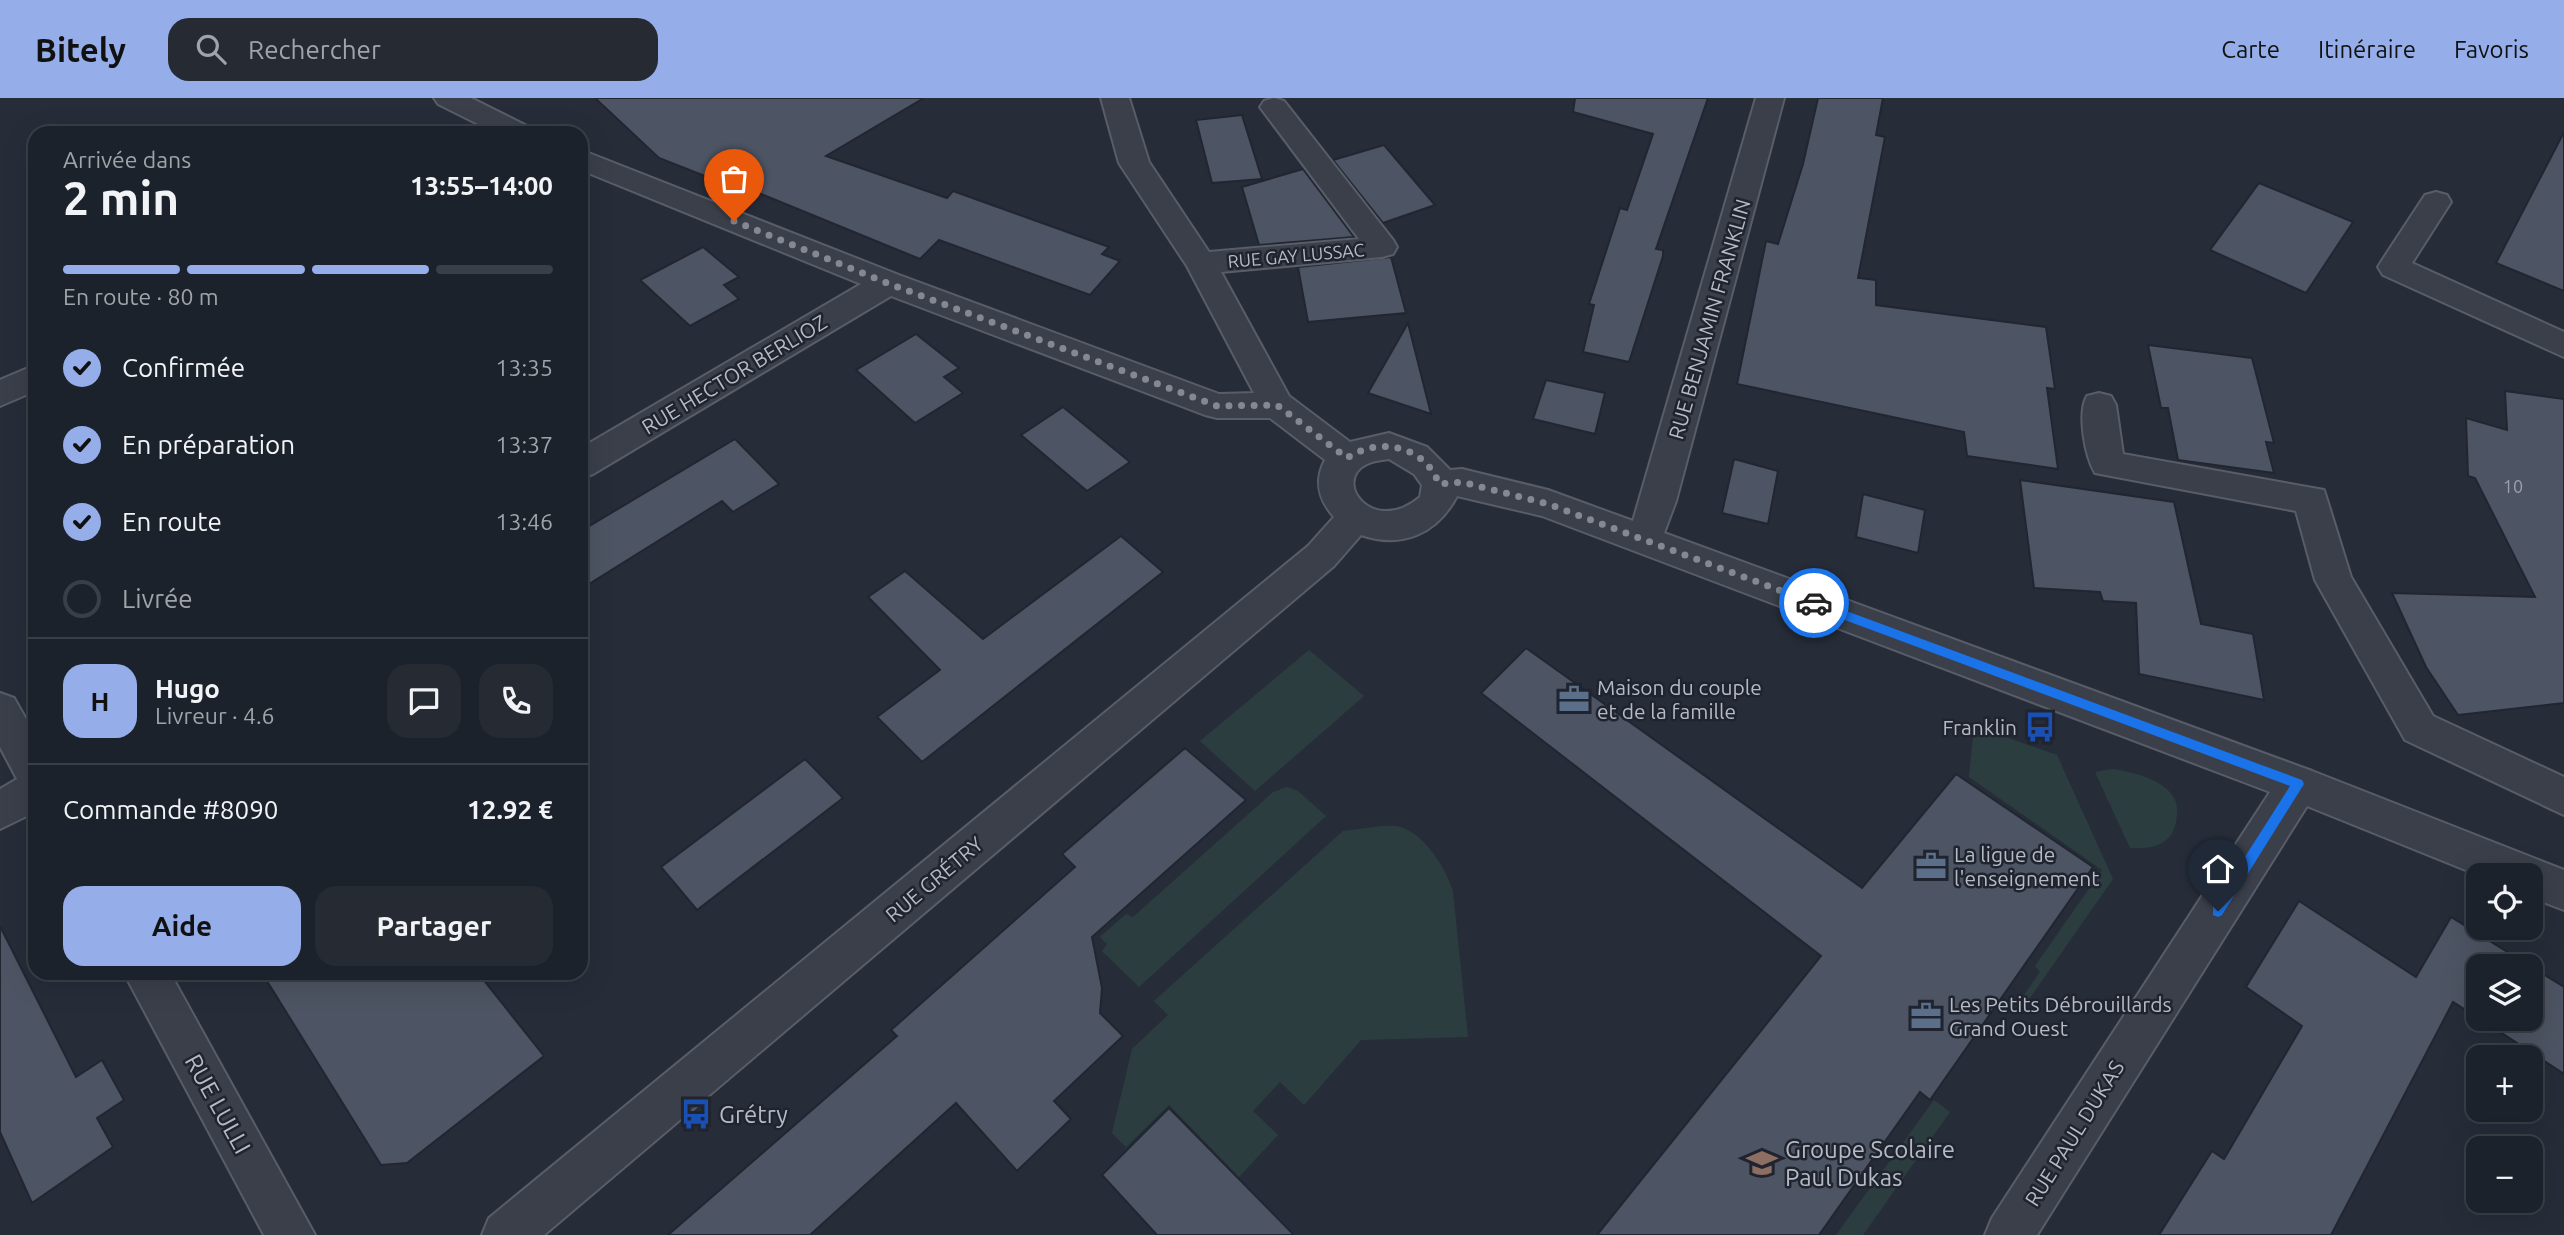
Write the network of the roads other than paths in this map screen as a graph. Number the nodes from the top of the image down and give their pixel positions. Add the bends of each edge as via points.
1 (448, 98) edge
2 (519, 98) edge
3 (1115, 98) edge
4 (1770, 98) edge
5 (1274, 107) dead end
6 (481, 115) junction
7 (504, 126) edge
8 (588, 162) edge
9 (2436, 202) dead end
10 (1200, 263) junction
11 (887, 283) junction
12 (2564, 345) edge
13 (28, 380) edge
14 (0, 394) edge
15 (1277, 405) junction
16 (2099, 405) dead end
17 (1347, 458) junction
18 (588, 461) edge
19 (1439, 484) junction
20 (1354, 517) junction
21 (1644, 539) junction
22 (0, 710) edge
23 (28, 760) edge
24 (2298, 784) junction
25 (28, 794) edge
26 (2564, 797) edge
27 (0, 811) edge
28 (2496, 863) edge
29 (2543, 882) edge
30 (2564, 890) edge
31 (150, 980) edge
32 (290, 1235) edge
33 (506, 1235) edge
34 (2009, 1235) edge

1 - 6 street
2 - 6 street
3 - 10 street, RUE GAY LUSSAC via 1134,163
4 - 21 street, RUE BENJAMIN FRANKLIN
5 - 10 street, RUE GAY LUSSAC via 1382,247
6 - 7 street
8 - 11 street
9 - 12 street via 2394,267
10 - 15 street, RUE GAY LUSSAC
11 - 15 street via 1217,406
11 - 18 street, RUE HECTOR BERLIOZ
13 - 14 street
15 - 17 street, RUE GAY LUSSAC
16 - 26 street via 2107,464 2311,500 2333,580 2419,728
17 - 19 street via 1371,447 1408,450 1434,470
17 - 20 street via 1338,469 1335,494
19 - 20 street via 1438,497 1420,519 1387,527
19 - 21 street via 1462,482 1548,504
20 - 33 street, RUE GRÉTRY via 1321,556
21 - 24 street
22 - 23 street
24 - 28 street
24 - 34 street, RUE PAUL DUKAS
25 - 27 street
29 - 30 street
31 - 32 street, RUE LULLI

